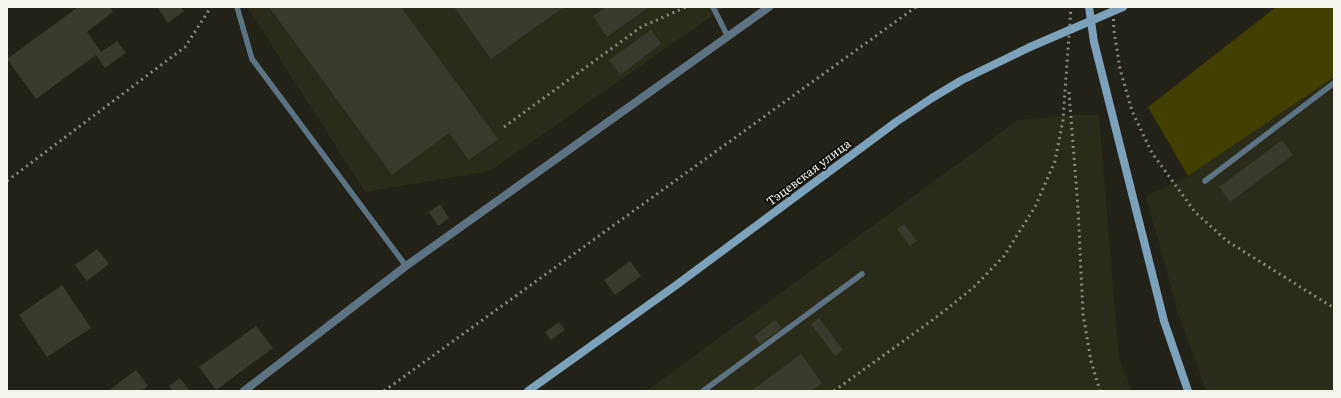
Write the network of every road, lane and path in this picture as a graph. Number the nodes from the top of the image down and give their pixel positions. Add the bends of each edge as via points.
1 (237, 7) edge
2 (713, 7) edge
3 (769, 7) edge
4 (1089, 7) edge
5 (1122, 7) edge
6 (728, 37) junction
7 (1334, 83) edge
8 (1205, 181) dead end
9 (406, 266) junction
10 (862, 274) dead end
11 (244, 391) edge
12 (528, 391) edge
13 (703, 391) edge
14 (1188, 391) edge

1 - 9 lane via 252,59
2 - 6 lane
3 - 6 street
4 - 14 street via 1094,42 1164,321
5 - 12 street, Тэцевская улица, bridge via 962,80 932,98
6 - 9 street
7 - 8 lane
9 - 11 street
10 - 13 lane

